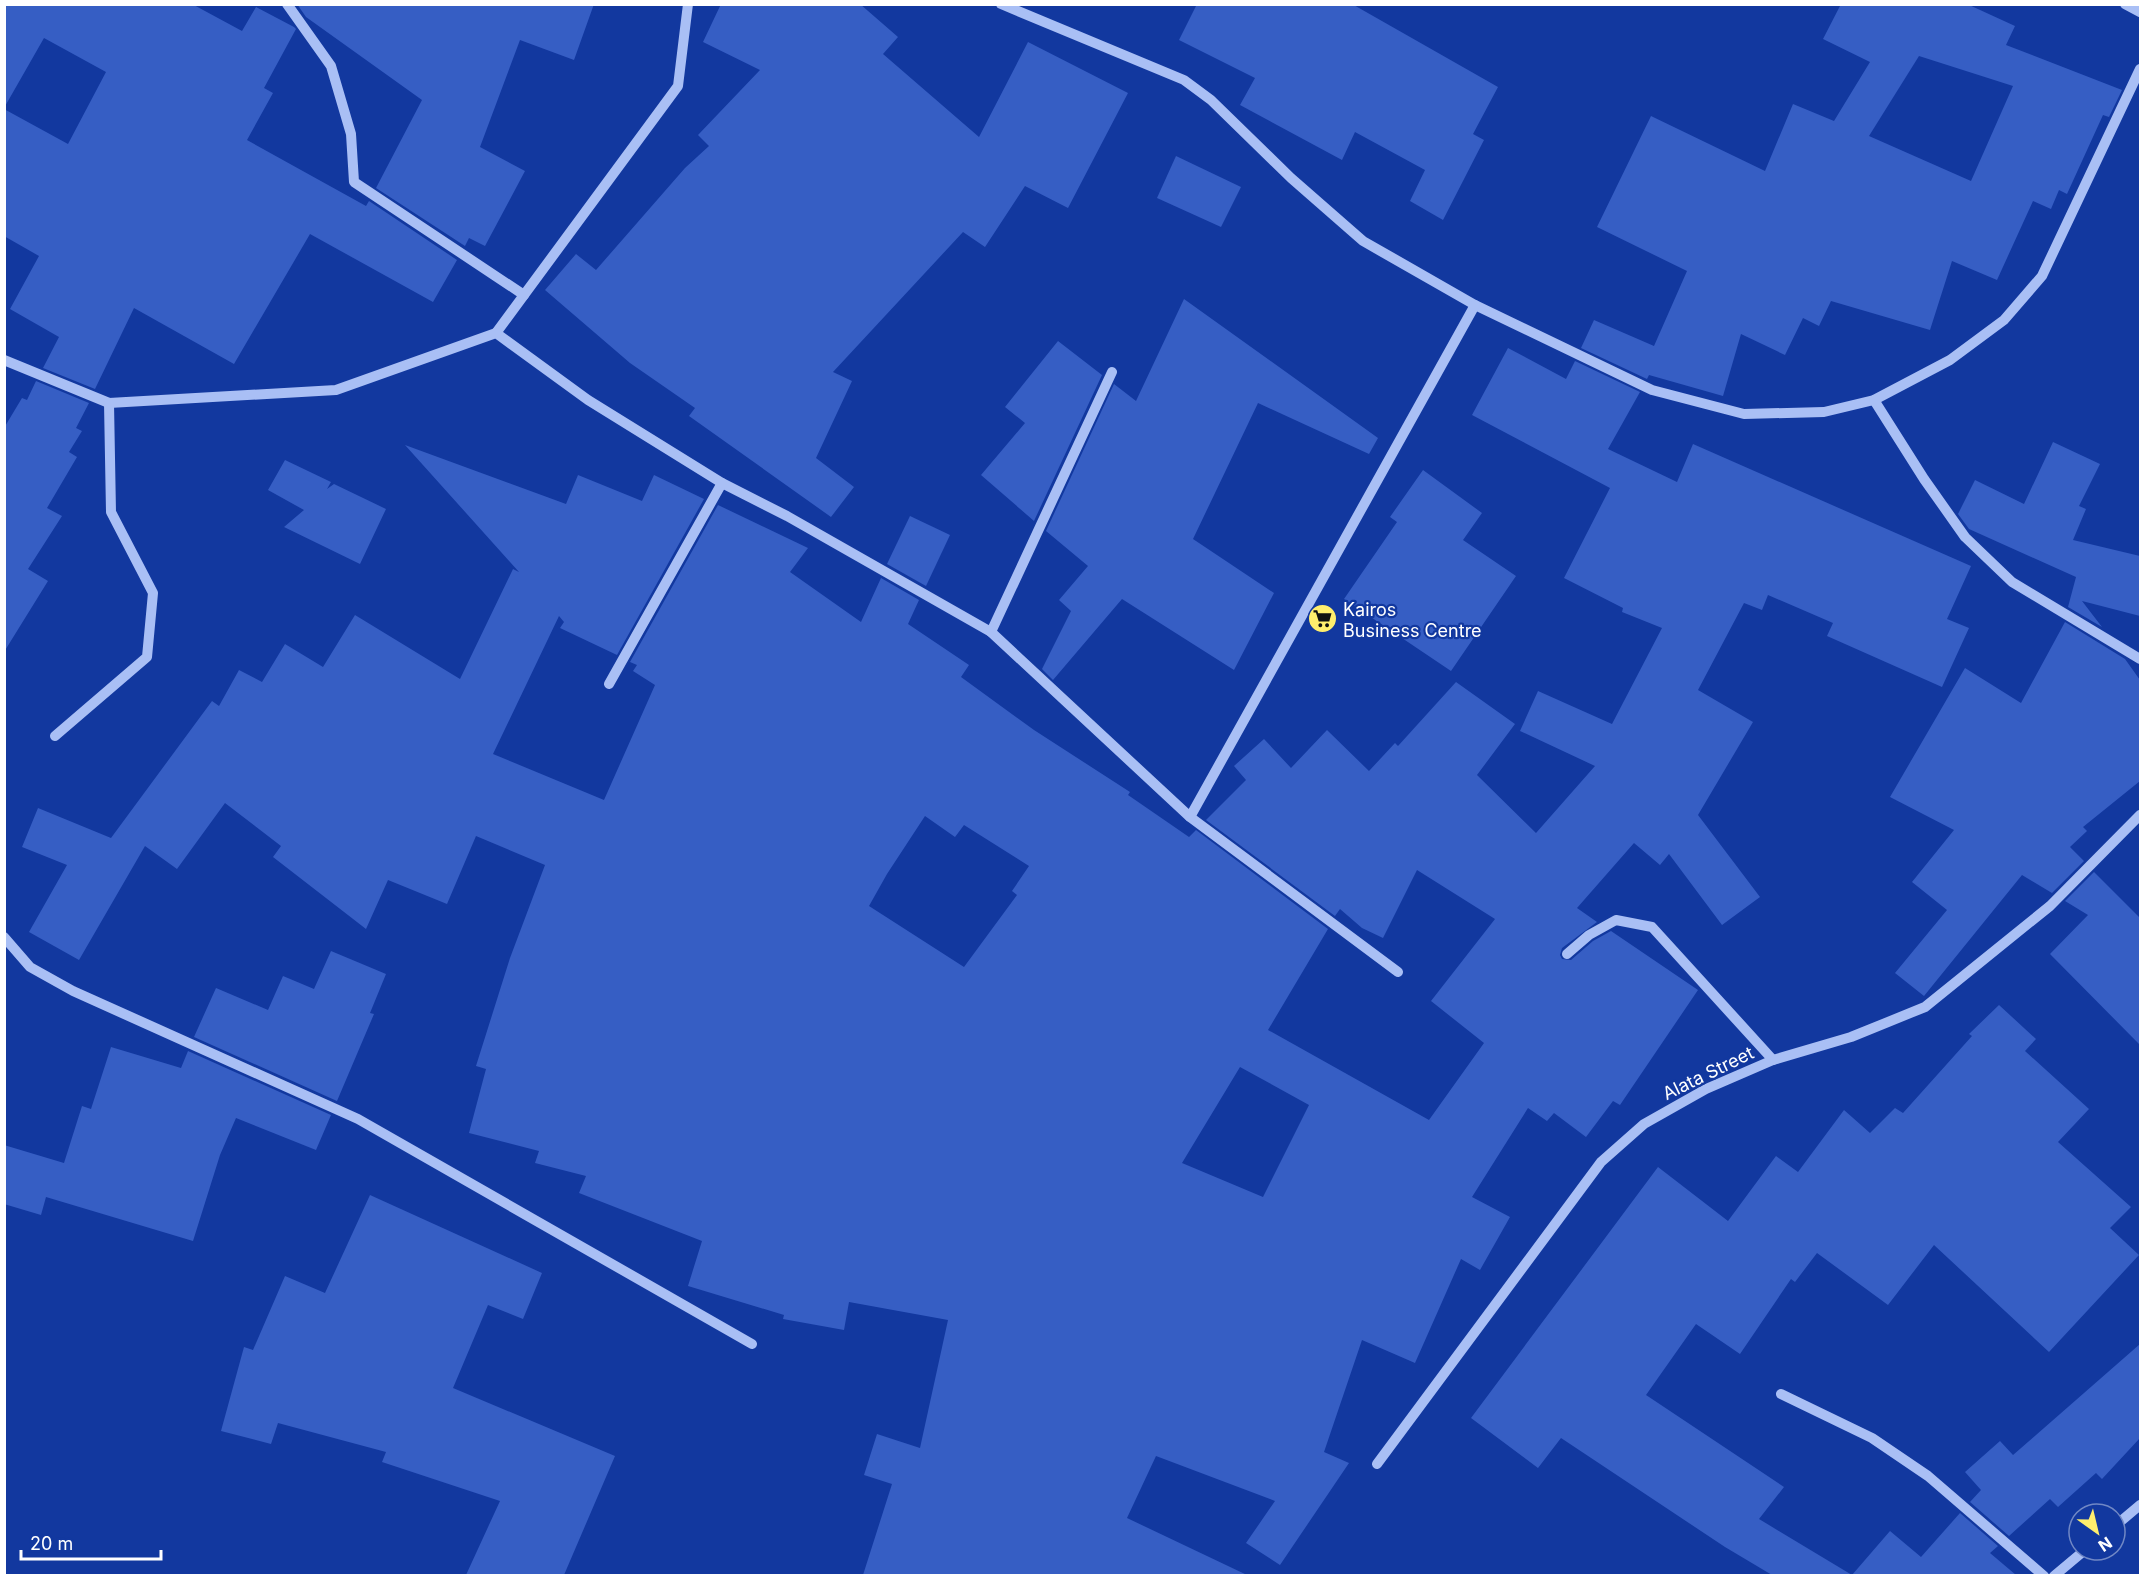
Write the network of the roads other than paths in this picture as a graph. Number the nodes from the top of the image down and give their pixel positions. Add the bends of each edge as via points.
1 (287, 4) edge
2 (688, 4) edge
3 (1001, 4) edge
4 (2125, 4) edge
5 (2140, 12) edge
6 (2140, 69) edge
7 (524, 295) junction
8 (1475, 305) junction
9 (496, 333) junction
10 (4, 360) edge
11 (1112, 372) dead end
12 (1874, 400) junction
13 (110, 403) junction
14 (722, 483) junction
15 (991, 632) junction
16 (2140, 659) edge
17 (609, 684) dead end
18 (55, 736) dead end
19 (2140, 815) edge
20 (1190, 817) junction
21 (4, 937) edge
22 (1567, 954) dead end
23 (1398, 972) dead end
24 (1773, 1060) junction
25 (752, 1344) dead end
26 (1781, 1394) dead end
27 (1377, 1464) dead end
28 (2140, 1505) edge
29 (2127, 1516) edge
30 (2070, 1562) edge
31 (2044, 1575) edge
32 (2054, 1575) edge

1 - 7 street via 331,66 351,134 354,182
2 - 7 street via 678,86
3 - 8 street via 1184,80 1211,100 1363,241
4 - 5 street
6 - 12 street via 2042,276 2004,320 1959,353
7 - 9 street
8 - 12 street via 1652,390 1744,414 1824,412
8 - 20 street
9 - 13 street via 336,390
9 - 14 street via 588,400
10 - 13 street
11 - 15 street
12 - 16 street via 1965,537 2012,582
13 - 18 street via 111,512 153,593 147,657
14 - 15 street
14 - 17 street
15 - 20 street
19 - 24 street, Alata Street via 2050,906 1925,1007 1851,1037
20 - 23 street
21 - 25 street via 30,967 73,991 358,1119
22 - 24 street via 1589,935 1616,920 1652,927
24 - 27 street, Alata Street via 1706,1089 1644,1124 1601,1162
26 - 31 street via 1872,1438 1928,1476
28 - 29 street
30 - 32 street

